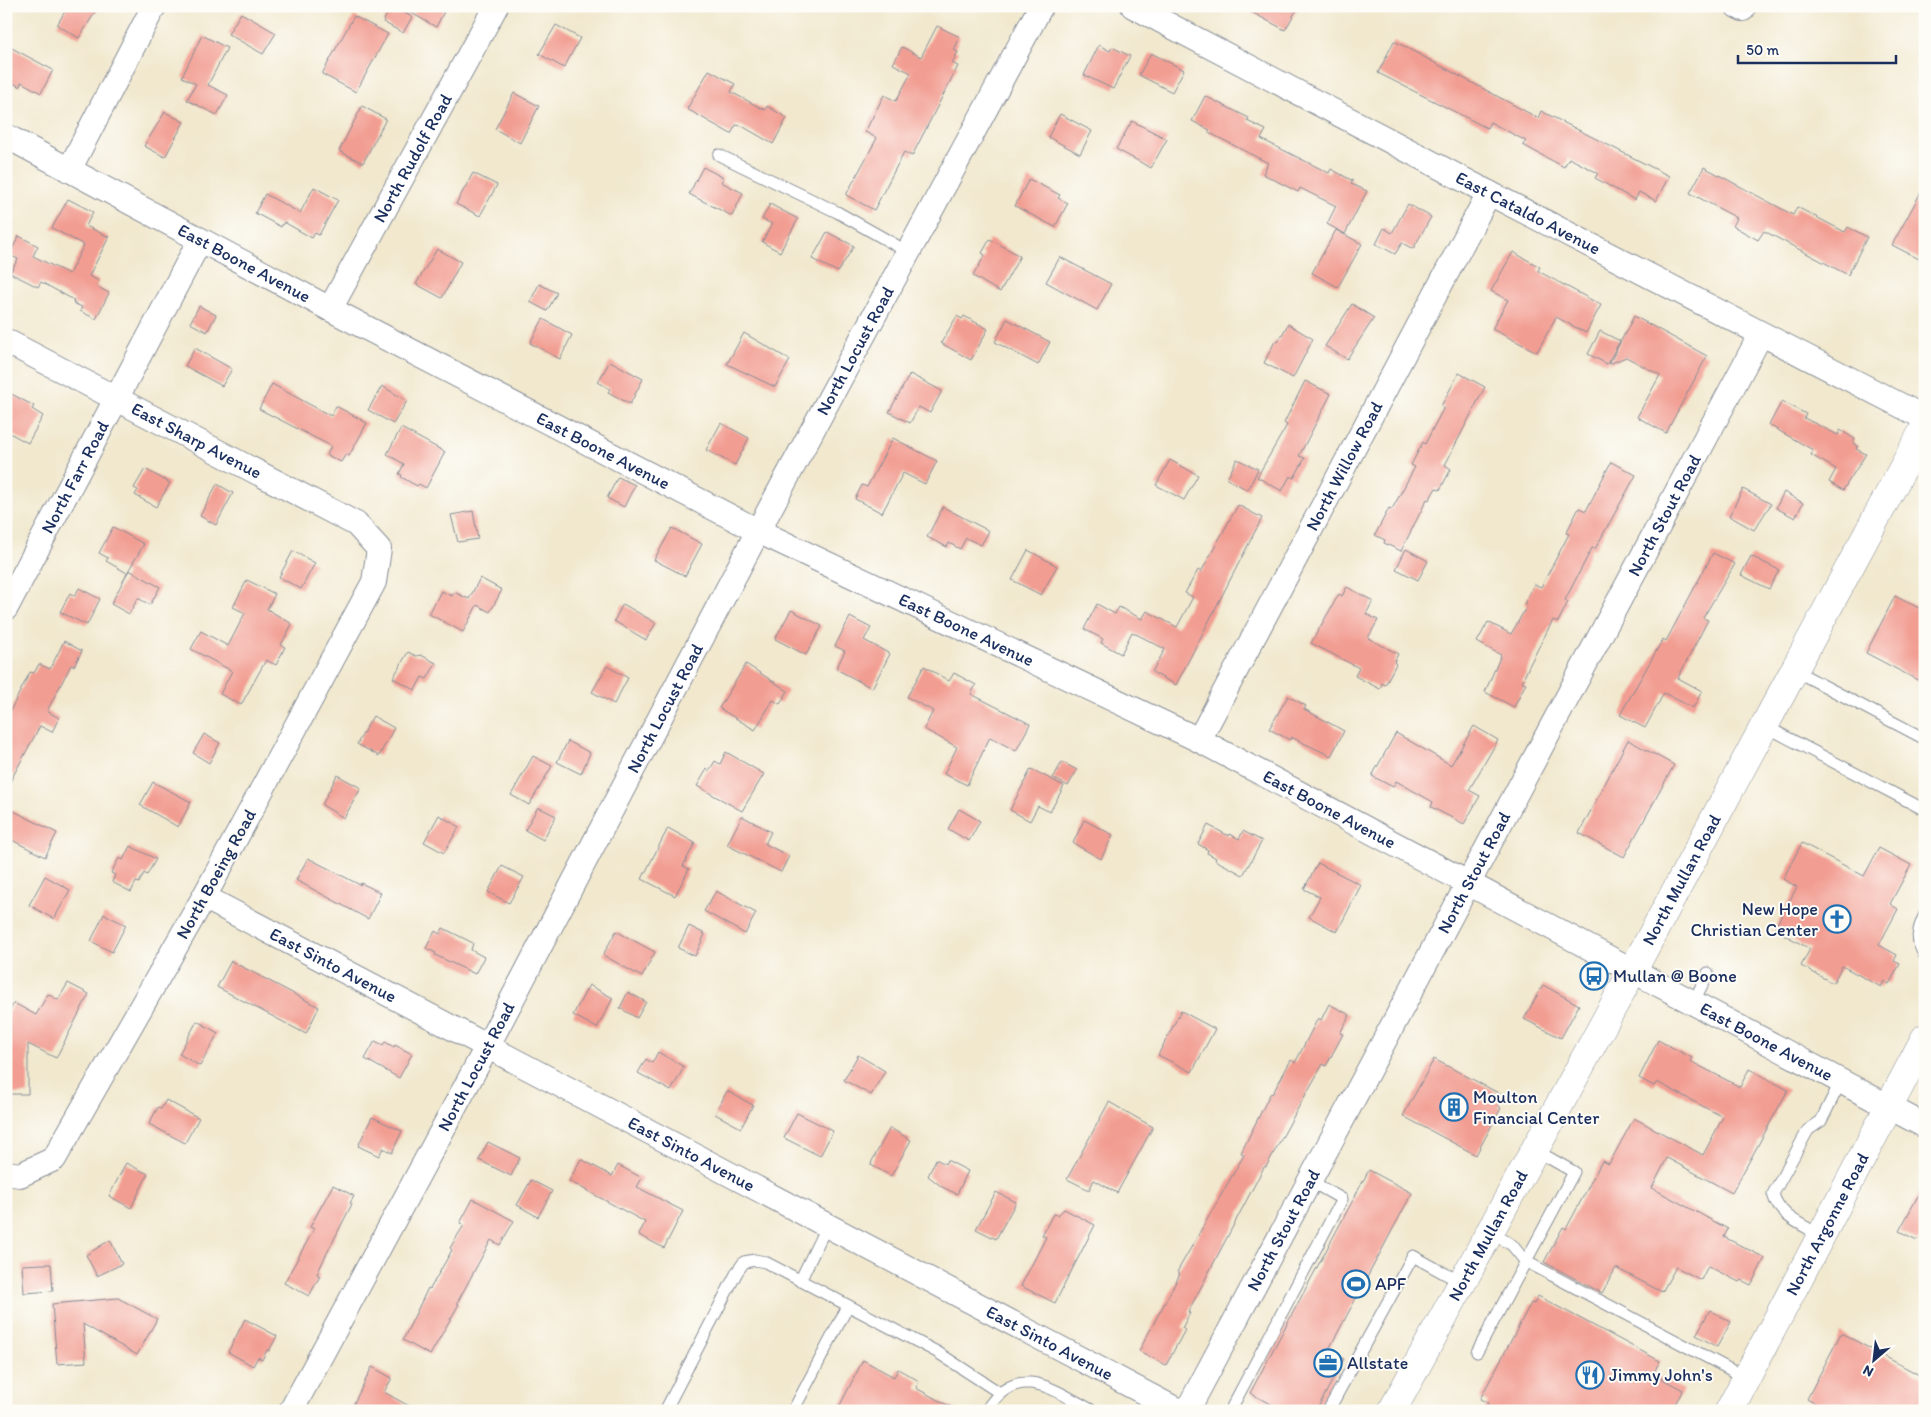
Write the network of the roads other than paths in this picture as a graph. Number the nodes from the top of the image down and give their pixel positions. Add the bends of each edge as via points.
1 (154, 6) edge
2 (496, 6) edge
3 (1041, 6) edge
4 (1134, 6) edge
5 (6, 136) edge
6 (719, 154) dead end
7 (69, 170) junction
8 (1489, 193) junction
9 (200, 240) junction
10 (908, 252) junction
11 (330, 309) junction
12 (1761, 334) junction
13 (6, 341) edge
14 (116, 397) junction
15 (1925, 418) edge
16 (1925, 427) edge
17 (758, 531) junction
18 (379, 549) joint
19 (6, 608) edge
20 (1794, 670) junction
21 (1764, 726) junction
22 (1200, 740) junction
23 (1925, 740) edge
24 (1925, 810) edge
25 (1470, 884) junction
26 (204, 897) junction
27 (1925, 914) edge
28 (1925, 956) edge
29 (1633, 970) junction
30 (1708, 973) dead end
31 (1693, 1002) junction
32 (1925, 1038) edge
33 (487, 1047) junction
34 (1841, 1082) junction
35 (1887, 1106) junction
36 (1925, 1126) edge
37 (1535, 1150) junction
38 (13, 1174) edge
39 (1310, 1181) junction
40 (827, 1225) junction
41 (1490, 1232) junction
42 (1820, 1235) junction
43 (1525, 1261) junction
44 (800, 1281) junction
45 (1462, 1283) junction
46 (848, 1306) junction
47 (1477, 1352) dead end
48 (1746, 1378) junction
49 (1000, 1393) junction
50 (291, 1411) edge
51 (665, 1411) edge
52 (793, 1411) edge
53 (986, 1411) edge
54 (1093, 1411) edge
55 (1178, 1411) edge
56 (1187, 1411) edge
57 (1230, 1411) edge
58 (1328, 1411) edge
59 (1392, 1411) edge
60 (1729, 1411) edge

1 - 7 street
2 - 11 street, North Rudolf Road
3 - 10 street, North Locust Road
4 - 8 street, East Cataldo Avenue
5 - 7 street, East Boone Avenue
6 - 10 lane via 837,212
7 - 9 street, East Boone Avenue
8 - 12 street, East Cataldo Avenue
8 - 22 street, North Willow Road
9 - 11 street, East Boone Avenue
9 - 14 street, North Farr Road
10 - 17 street, North Locust Road
11 - 17 street, East Boone Avenue
12 - 15 street, East Cataldo Avenue
12 - 25 street, North Stout Road
13 - 14 street, East Sharp Avenue
14 - 18 street, East Sharp Avenue via 356,524
14 - 19 street, North Farr Road
16 - 20 main road, North Mullan Road
17 - 22 street, East Boone Avenue
17 - 33 street, North Locust Road
18 - 26 street, North Boeing Road via 374,582
20 - 21 main road, North Mullan Road
20 - 23 lane
21 - 24 lane
21 - 29 main road, North Mullan Road
22 - 25 street, East Boone Avenue
25 - 29 street, East Boone Avenue
25 - 39 street, North Stout Road
26 - 33 street, East Sinto Avenue
26 - 38 street, North Boeing Road via 54,1159
27 - 28 lane via 1917,935 1918,946
29 - 31 street, East Boone Avenue
29 - 37 main road, North Mullan Road
30 - 31 lane
31 - 34 street, East Boone Avenue
32 - 35 main road, North Argonne Road
33 - 40 street, East Sinto Avenue
33 - 50 street, North Locust Road
34 - 35 street, East Boone Avenue
34 - 42 lane via 1821,1120 1808,1130 1773,1194 1776,1205 1784,1214
35 - 36 street, East Boone Avenue
35 - 42 main road, North Argonne Road
37 - 41 main road, North Mullan Road
37 - 43 lane via 1574,1172
39 - 56 street, North Stout Road
39 - 57 lane via 1342,1199
40 - 44 lane
40 - 55 street, East Sinto Avenue
41 - 43 lane via 1512,1245
41 - 45 main road, North Mullan Road
42 - 48 main road, North Argonne Road
43 - 47 lane
43 - 48 lane
44 - 46 lane
44 - 51 lane via 765,1262 744,1262
45 - 58 lane via 1413,1256
45 - 59 main road, North Mullan Road
46 - 49 lane via 937,1352
46 - 52 lane
48 - 60 main road, North Argonne Road
49 - 53 lane
49 - 54 lane via 1017,1382 1032,1382 1047,1386

